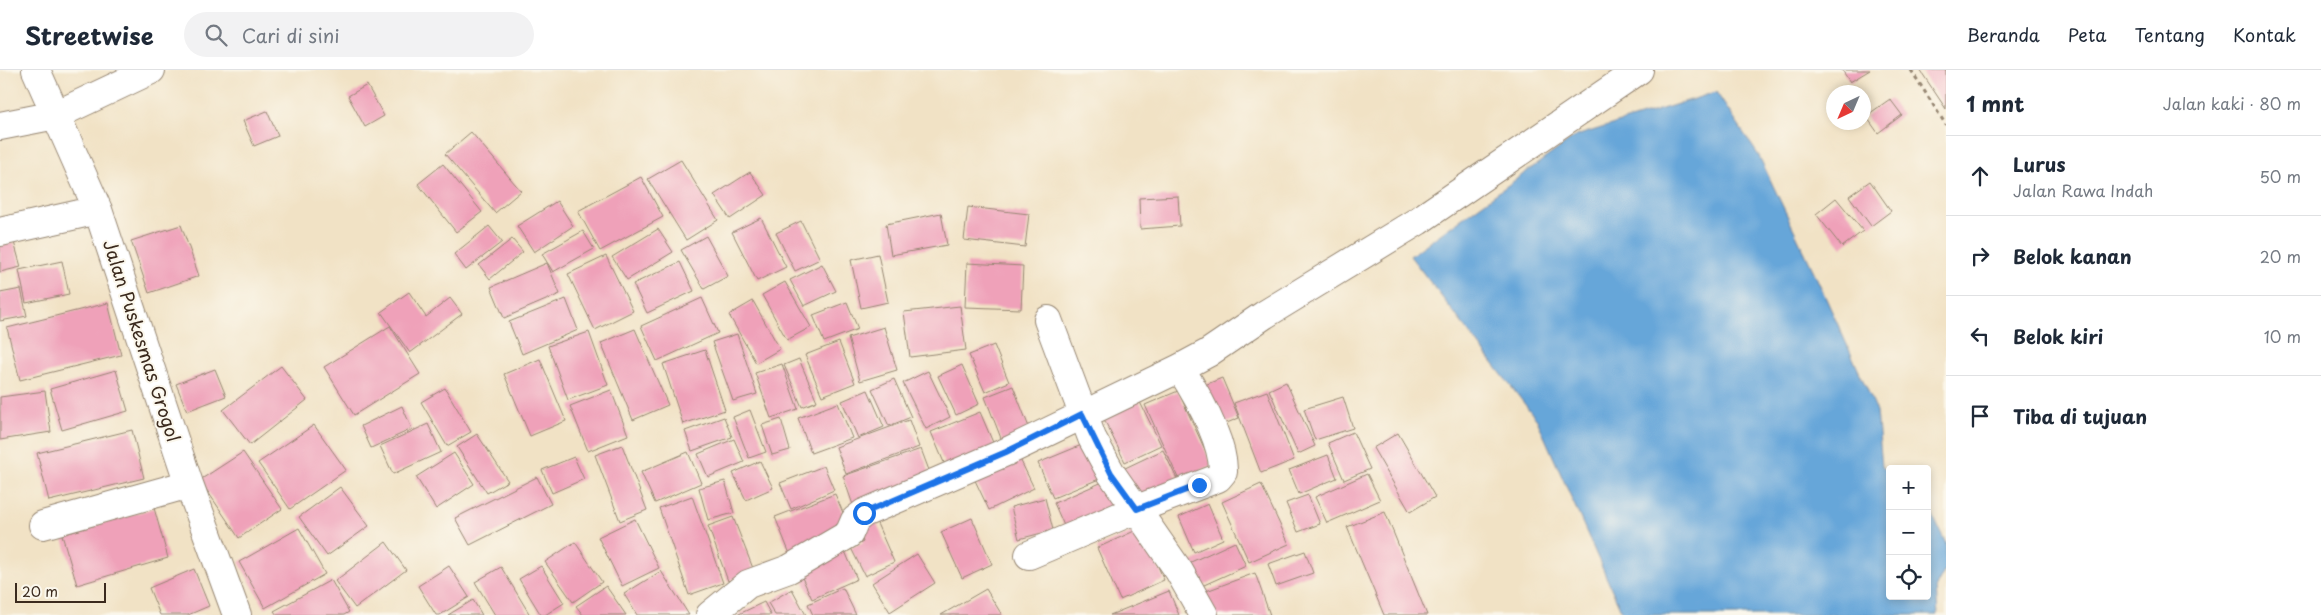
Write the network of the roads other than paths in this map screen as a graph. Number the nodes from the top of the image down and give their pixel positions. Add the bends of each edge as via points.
1 (36, 70) edge
2 (152, 70) edge
3 (1639, 70) edge
4 (56, 114) junction
5 (0, 126) edge
6 (98, 210) junction
7 (0, 232) edge
8 (1048, 320) dead end
9 (1180, 368) junction
10 (1082, 414) junction
11 (189, 484) junction
12 (1137, 509) junction
13 (43, 525) dead end
14 (1029, 555) dead end
15 (237, 615) edge
16 (710, 615) edge
17 (1204, 615) edge

1 - 4 street, Jalan Puskesmas Grogol
2 - 4 street
3 - 9 street via 1418,222
4 - 5 street
4 - 6 street, Jalan Puskesmas Grogol
6 - 7 street
6 - 11 street, Jalan Puskesmas Grogol
8 - 10 street
9 - 10 street
9 - 12 street via 1220,446 1223,472 1218,478
10 - 12 street via 1111,473
10 - 16 street via 1006,452 864,513 855,520 849,534 789,569 748,584
11 - 13 street
11 - 15 street, Jalan Puskesmas Grogol
12 - 14 street
12 - 17 street

